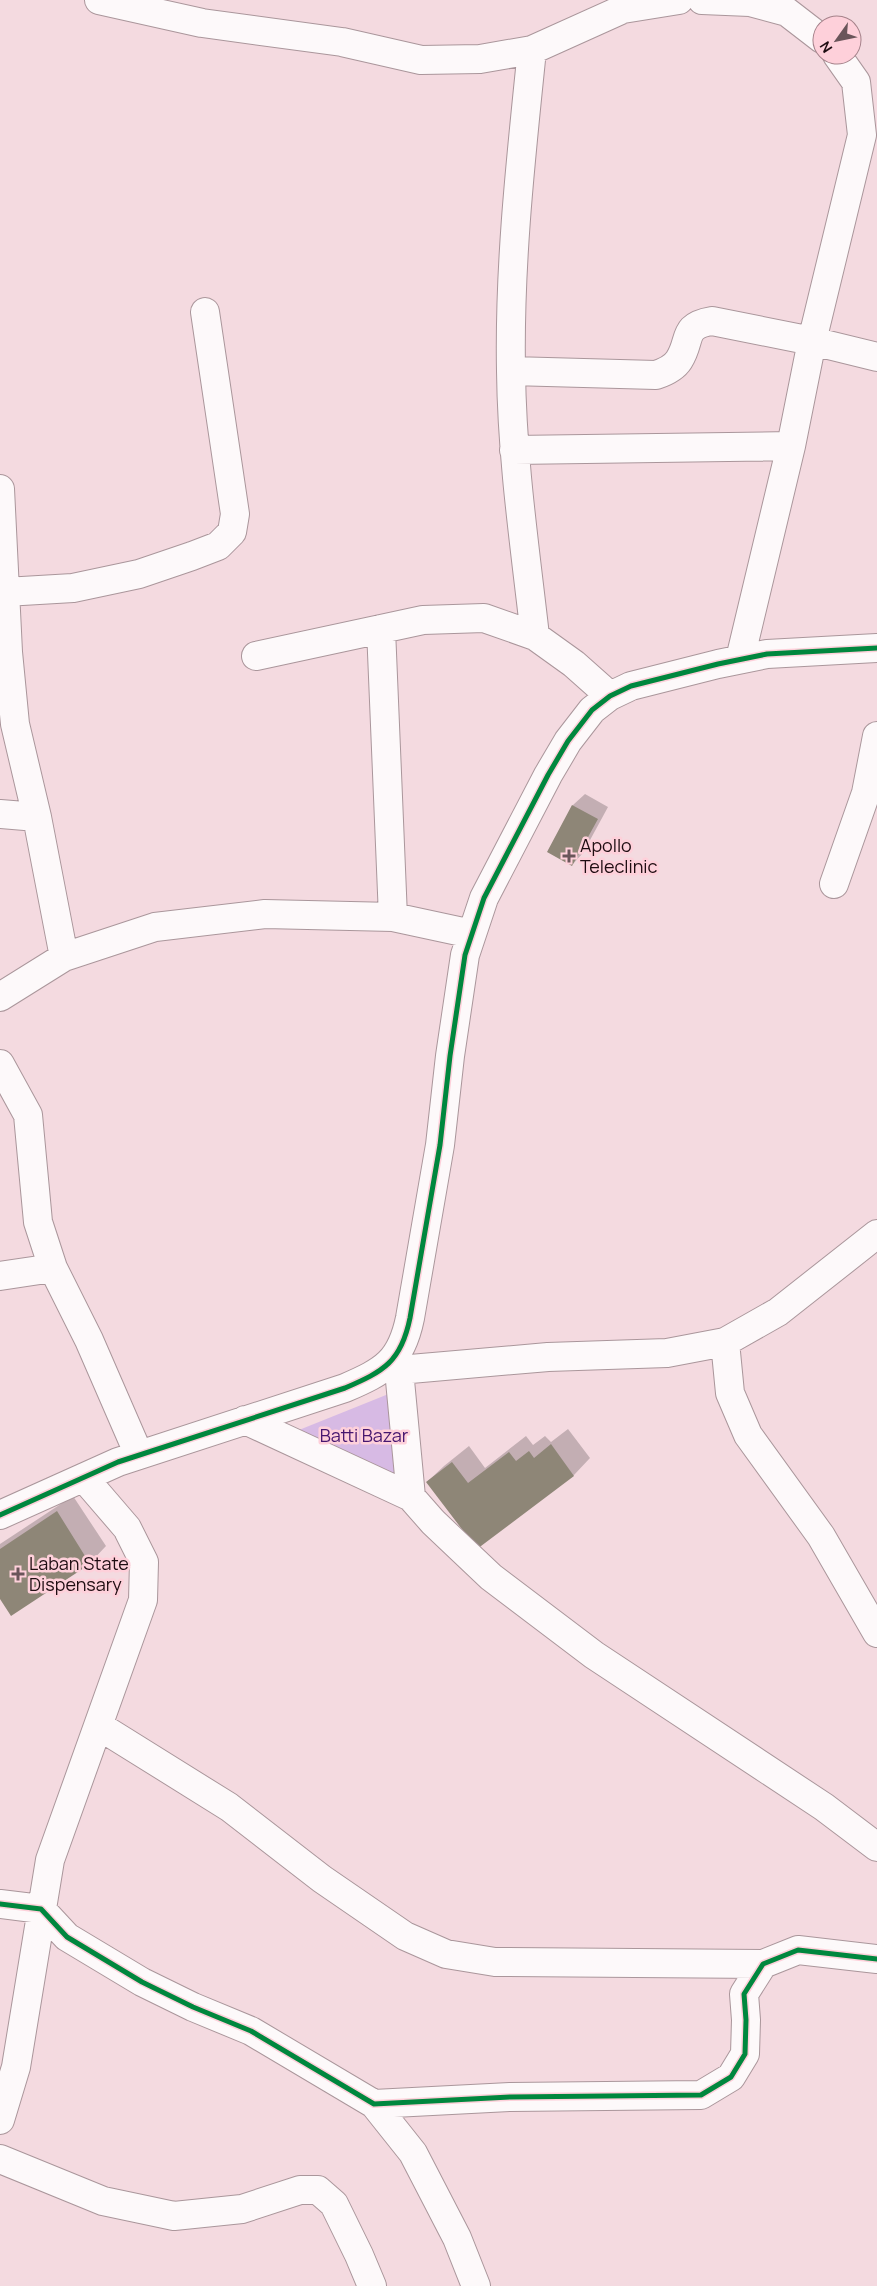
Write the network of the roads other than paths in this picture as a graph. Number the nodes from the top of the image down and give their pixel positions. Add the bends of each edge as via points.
1 (99, 0) edge
2 (679, 0) edge
3 (702, 0) edge
4 (797, 6) edge
5 (812, 26) edge
6 (532, 50) junction
7 (844, 65) edge
8 (205, 312) dead end
9 (812, 340) junction
10 (877, 357) edge
11 (510, 371) junction
12 (792, 446) junction
13 (514, 450) junction
14 (0, 489) edge
15 (5, 592) junction
16 (381, 629) junction
17 (535, 636) junction
18 (877, 648) edge
19 (256, 656) dead end
20 (740, 659) junction
21 (610, 696) junction
22 (877, 736) edge
23 (0, 814) edge
24 (37, 817) junction
25 (834, 884) dead end
26 (393, 918) junction
27 (472, 934) junction
28 (64, 956) junction
29 (0, 997) edge
30 (0, 1064) edge
31 (877, 1234) edge
32 (53, 1268) junction
33 (0, 1276) edge
34 (725, 1342) junction
35 (397, 1364) junction
36 (245, 1420) junction
37 (138, 1455) junction
38 (84, 1478) junction
39 (412, 1497) junction
40 (0, 1515) edge
41 (877, 1633) edge
42 (99, 1726) junction
43 (877, 1847) edge
44 (0, 1904) edge
45 (41, 1909) junction
46 (877, 1959) edge
47 (763, 1964) junction
48 (374, 2104) junction
49 (0, 2120) edge
50 (0, 2159) edge
51 (372, 2286) edge
52 (476, 2286) edge

1 - 6 street via 202,23 342,42 421,60 480,59
2 - 6 street via 623,9
3 - 4 street
4 - 5 street
6 - 11 street via 515,223
7 - 9 street via 856,82 862,134
8 - 15 street via 235,514 232,532 218,546 139,574 73,588
9 - 10 street
9 - 11 street via 712,321 698,323 689,332 679,360 669,370 656,375
9 - 12 street
11 - 13 street
12 - 13 street
12 - 20 street
13 - 17 street
14 - 15 street
15 - 24 street via 15,724
16 - 17 street via 423,620 484,618
16 - 19 street
16 - 26 street
17 - 21 street
18 - 20 street via 804,651
20 - 21 street via 631,686
21 - 27 street via 592,710 548,775 484,898
22 - 25 street via 866,793
23 - 24 street
24 - 28 street
26 - 27 street
26 - 28 street via 265,914 155,927
27 - 35 street via 465,956 440,1145 410,1318
28 - 29 street
30 - 32 street via 28,1115 38,1222
31 - 34 street via 778,1312
32 - 33 street
32 - 37 street via 89,1340
34 - 35 street via 667,1353
34 - 41 street via 730,1393 748,1435 821,1536
35 - 36 street via 345,1388
35 - 39 street
36 - 37 street
36 - 39 street
37 - 38 street
38 - 40 street
38 - 42 street via 127,1528 144,1562 143,1600
39 - 43 street via 433,1522 491,1577 594,1655 824,1807
42 - 45 street via 50,1860
42 - 47 street via 229,1806 322,1879 405,1936 446,1954 495,1962
44 - 45 street
45 - 48 street via 67,1937 142,1982 250,2031
45 - 49 street via 16,2067
46 - 47 street via 798,1950
47 - 48 street via 744,1994 745,2054 731,2078 702,2095 510,2097
48 - 52 street via 413,2153 457,2238
50 - 51 street via 103,2201 174,2216 242,2209 300,2190 318,2190 334,2204

